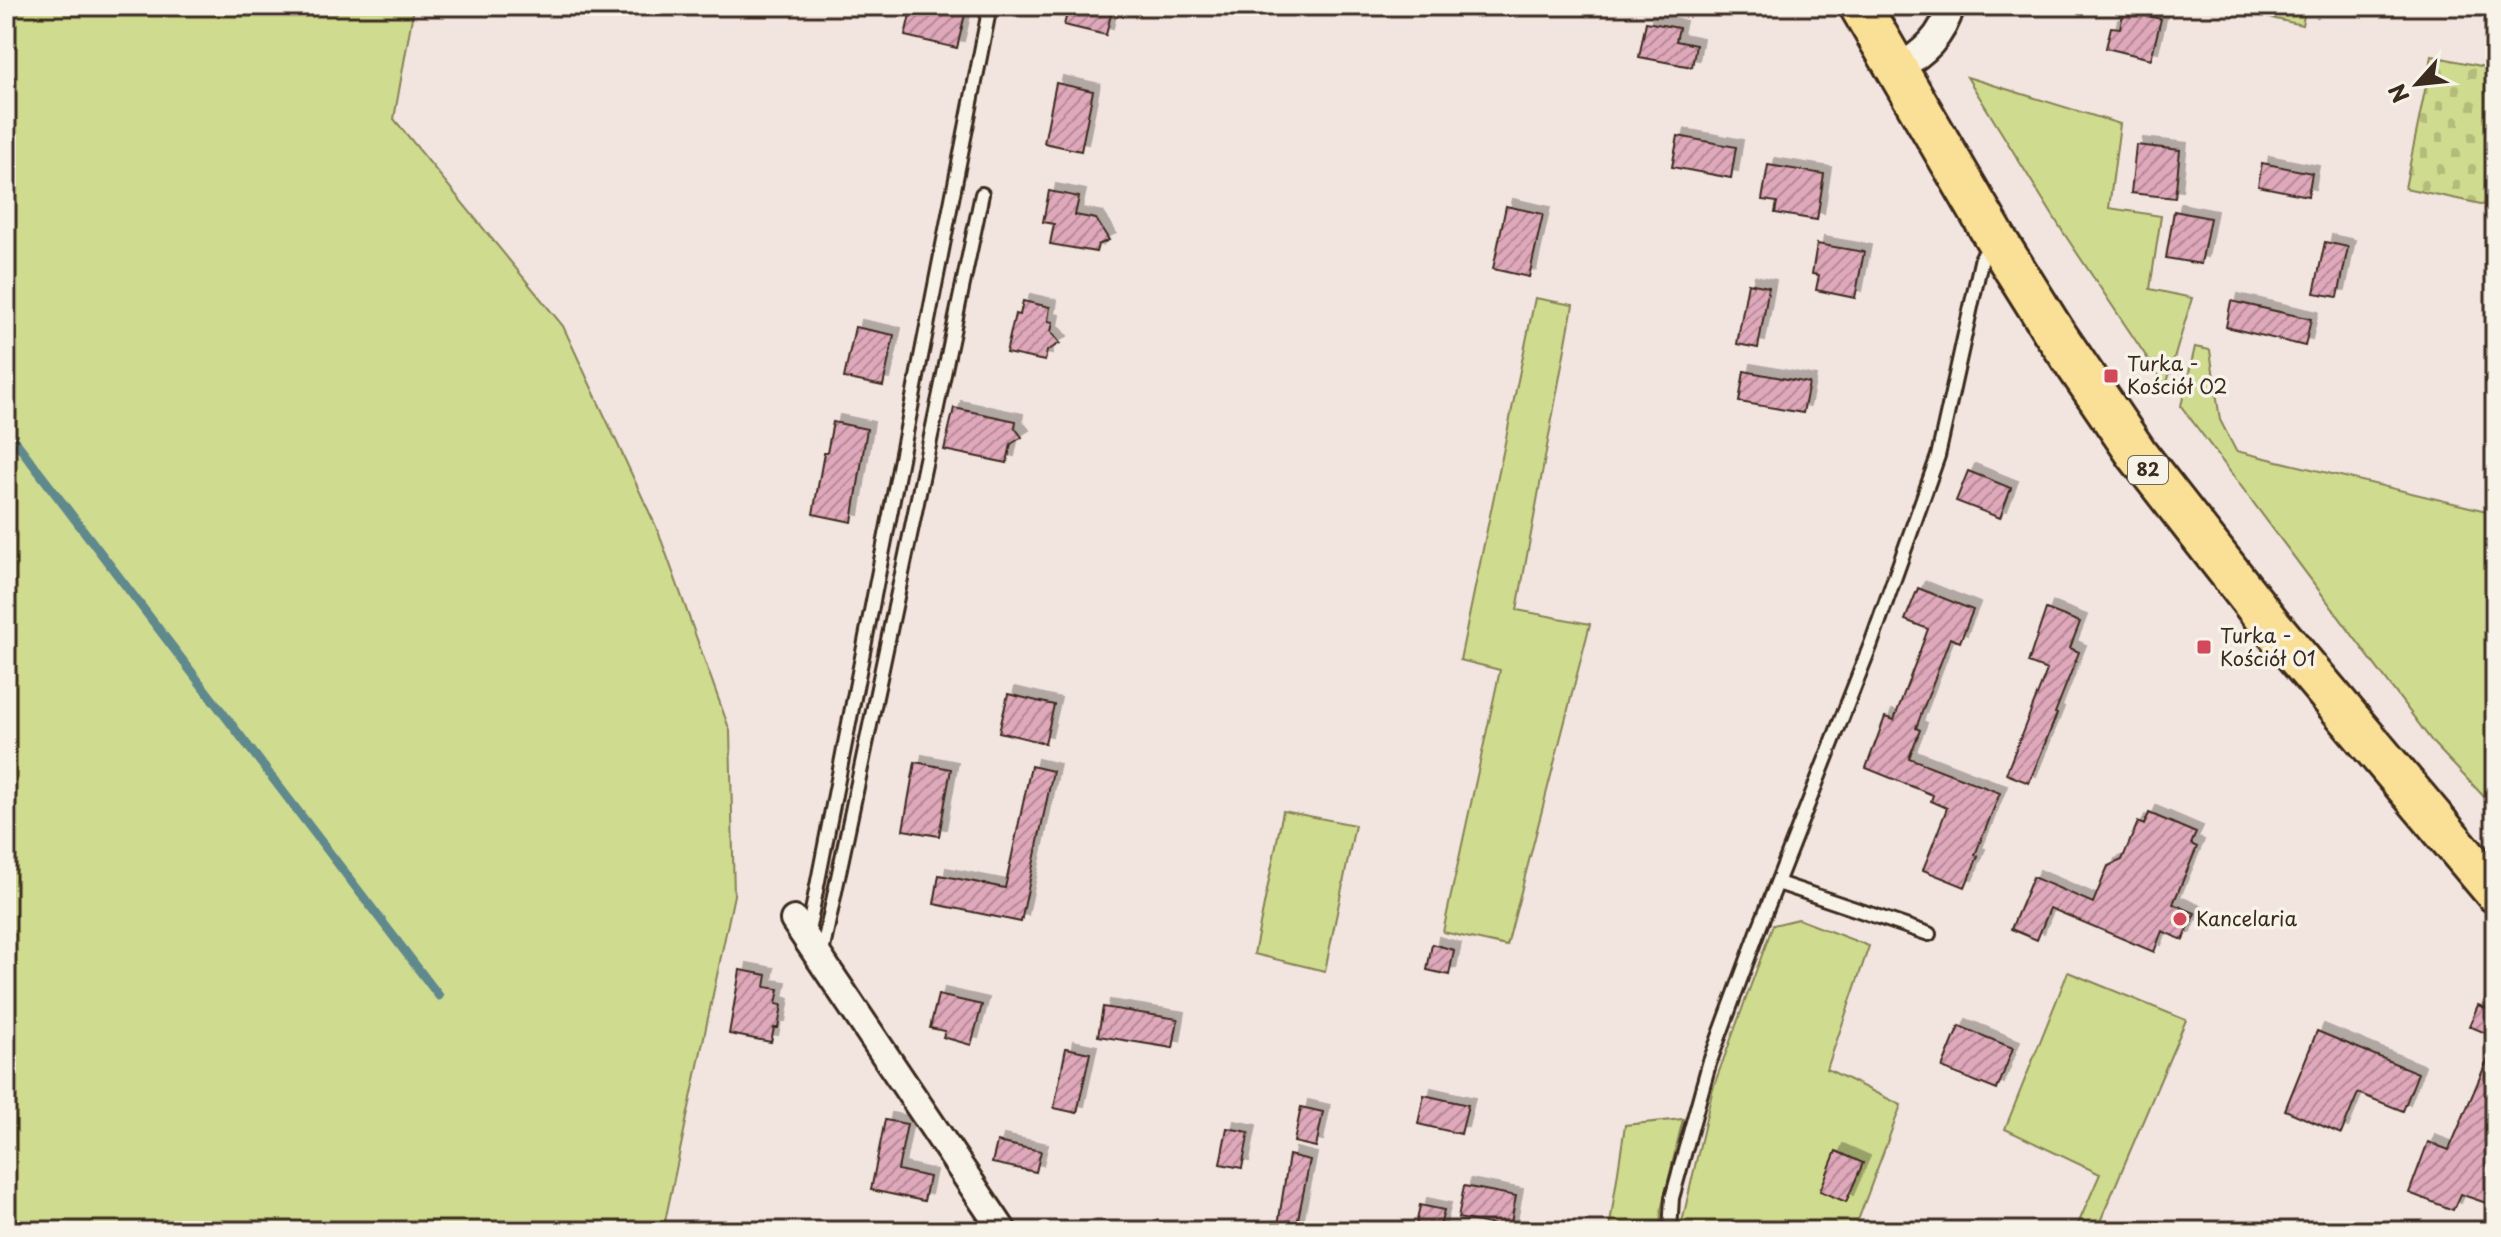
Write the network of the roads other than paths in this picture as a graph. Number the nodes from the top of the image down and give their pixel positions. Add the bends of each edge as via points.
1 (1860, 6) edge
2 (1951, 6) edge
3 (988, 16) dead end
4 (1897, 69) junction
5 (982, 194) dead end
6 (1997, 241) junction
7 (1778, 883) junction
8 (2495, 892) edge
9 (1929, 934) dead end
10 (807, 940) junction
11 (1003, 1231) edge
12 (1670, 1231) edge

1 - 4 main road, 82
2 - 4 street via 1934,42
3 - 10 lane
4 - 6 main road, 82
5 - 10 lane
6 - 7 lane via 1982,257 1938,456
6 - 8 main road, 82 via 2083,377 2162,488
7 - 9 lane
7 - 12 lane via 1709,1064 1672,1198
10 - 11 street

